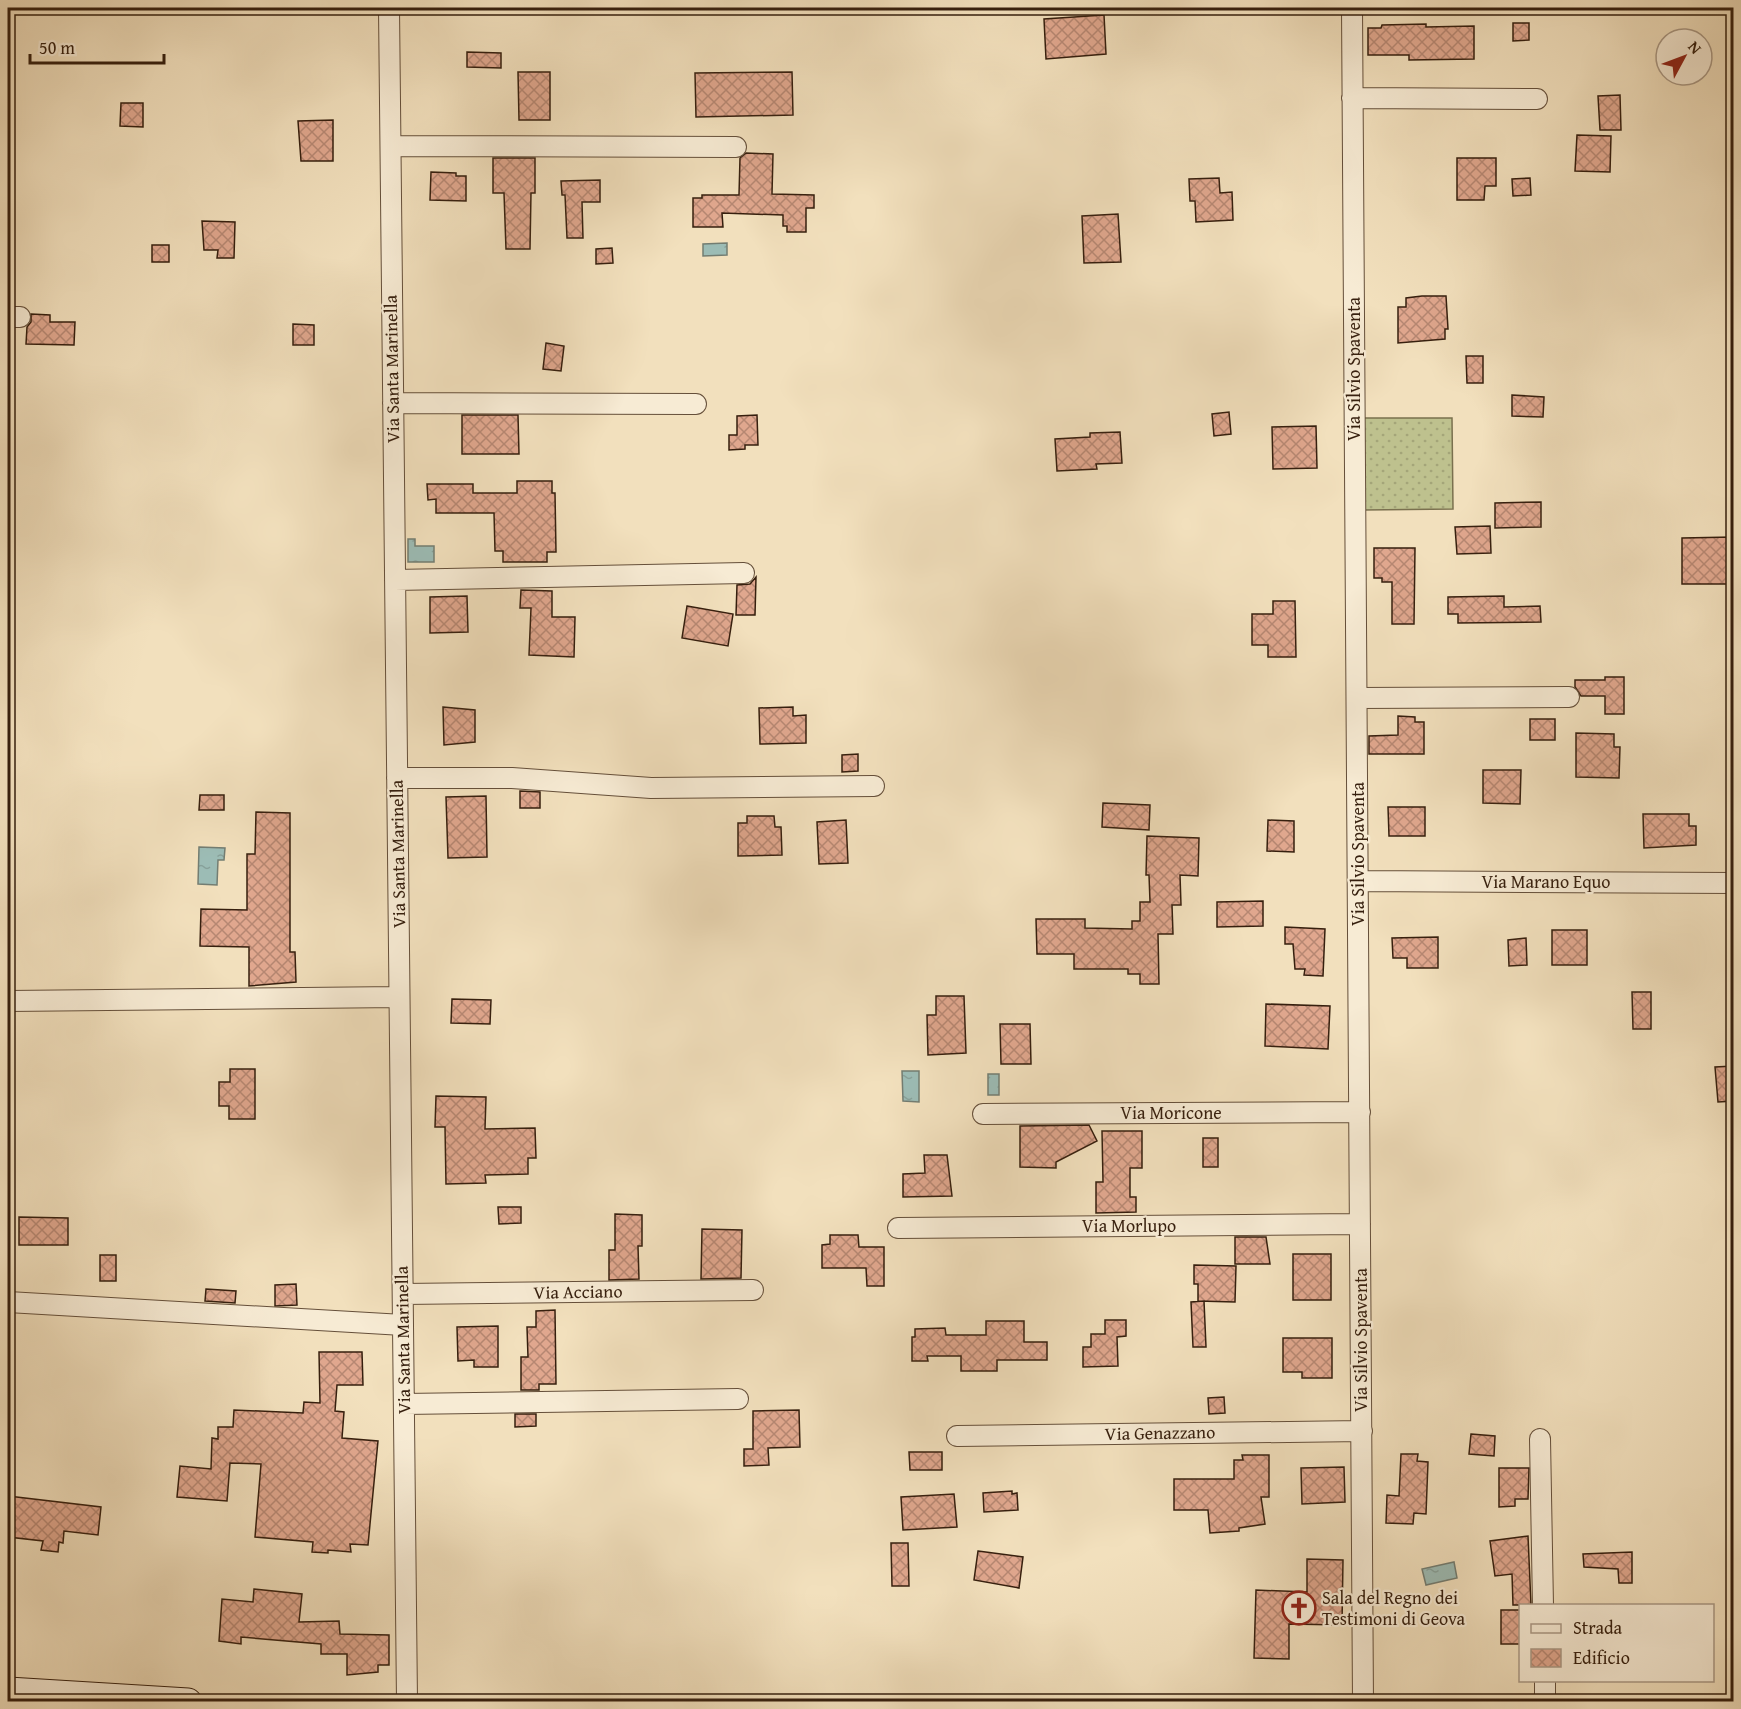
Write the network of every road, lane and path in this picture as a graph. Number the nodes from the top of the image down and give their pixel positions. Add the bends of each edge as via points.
1 (389, 8) edge
2 (1352, 8) edge
3 (1352, 98) junction
4 (1537, 99) dead end
5 (392, 146) junction
6 (736, 147) dead end
7 (393, 403) junction
8 (696, 404) dead end
9 (744, 573) dead end
10 (395, 580) junction
11 (1569, 697) dead end
12 (1357, 698) junction
13 (397, 778) junction
14 (874, 786) dead end
15 (1358, 881) junction
16 (1734, 883) edge
17 (399, 997) junction
18 (8, 1001) edge
19 (1360, 1112) junction
20 (983, 1114) dead end
21 (1360, 1224) junction
22 (898, 1228) dead end
23 (753, 1290) dead end
24 (403, 1294) junction
25 (8, 1302) edge
26 (403, 1325) junction
27 (738, 1399) dead end
28 (404, 1404) junction
29 (1362, 1431) junction
30 (957, 1436) dead end
31 (1540, 1439) dead end
32 (1543, 1604) edge
33 (1545, 1682) edge
34 (8, 1691) edge
35 (39, 1698) edge
36 (188, 1701) edge
37 (407, 1701) edge
38 (1363, 1701) edge
39 (1545, 1701) edge

1 - 5 street, Via Santa Marinella
2 - 3 street, Via Silvio Spaventa
3 - 4 street
3 - 12 street, Via Silvio Spaventa
5 - 6 street
5 - 7 street, Via Santa Marinella
7 - 8 street
7 - 10 street, Via Santa Marinella
9 - 10 street
10 - 13 street, Via Santa Marinella
11 - 12 street
12 - 15 street, Via Silvio Spaventa
13 - 14 street via 512,777 651,788
13 - 17 street, Via Santa Marinella
15 - 16 street, Via Marano Equo
15 - 19 street, Via Silvio Spaventa
17 - 18 street
17 - 24 street, Via Santa Marinella
19 - 20 street, Via Moricone
19 - 21 street, Via Silvio Spaventa
21 - 22 street, Via Morlupo
21 - 29 street, Via Silvio Spaventa
23 - 24 street, Via Acciano
24 - 26 street, Via Santa Marinella
25 - 26 street
26 - 28 street, Via Santa Marinella
27 - 28 street
28 - 37 street, Via Santa Marinella
29 - 30 street, Via Genazzano
29 - 38 street, Via Silvio Spaventa
31 - 32 street
33 - 39 street
34 - 35 main road
35 - 36 main road

